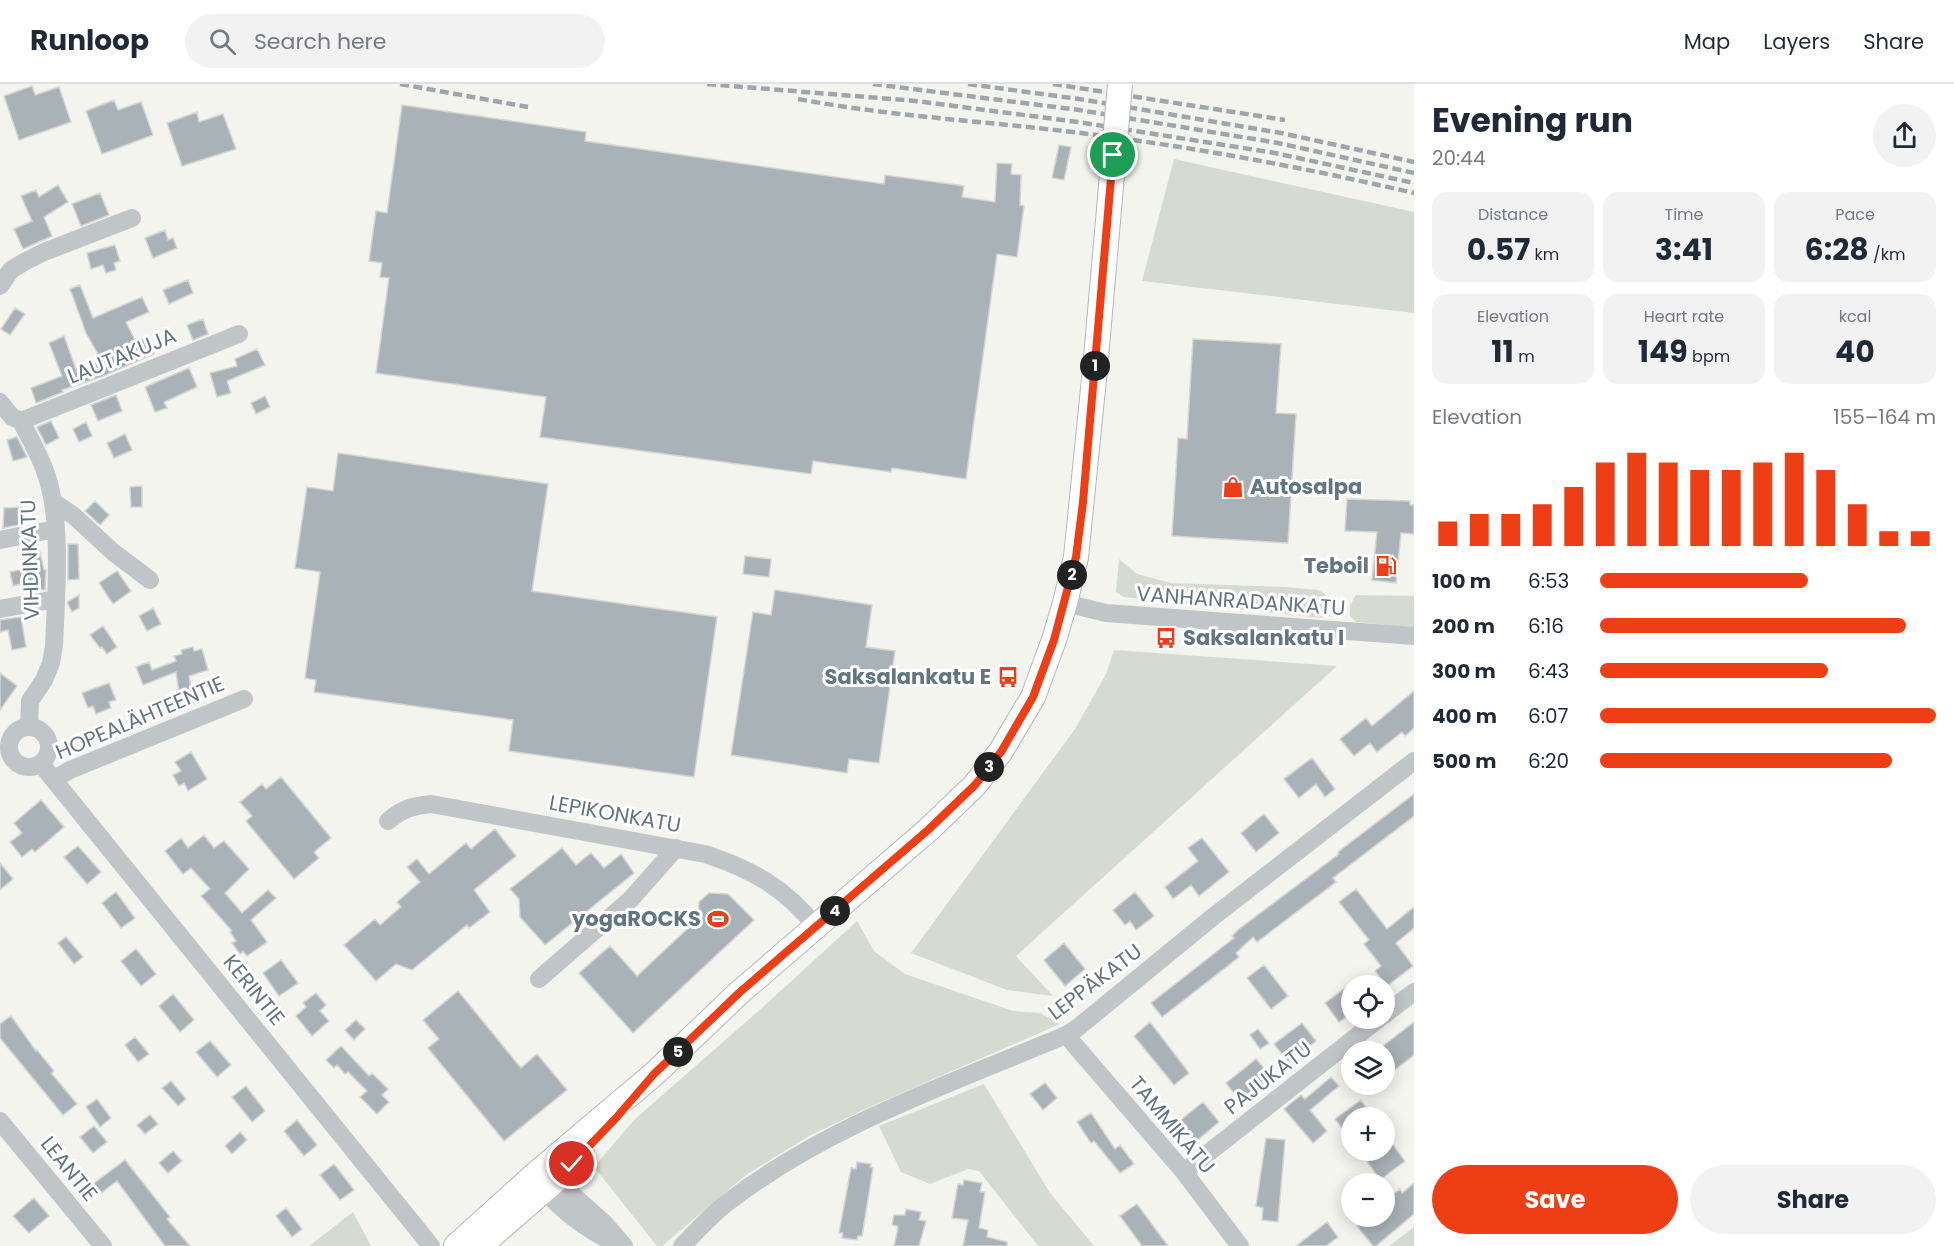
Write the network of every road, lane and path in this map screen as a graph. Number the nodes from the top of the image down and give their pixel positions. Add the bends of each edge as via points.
1 (1120, 84) edge
2 (132, 218) dead end
3 (0, 286) edge
4 (239, 334) dead end
5 (0, 402) edge
6 (21, 421) junction
7 (53, 502) junction
8 (56, 529) junction
9 (0, 540) edge
10 (150, 580) dead end
11 (56, 599) junction
12 (1065, 603) junction
13 (0, 609) edge
14 (1414, 636) edge
15 (244, 699) dead end
16 (29, 727) junction
17 (2, 742) edge
18 (1414, 760) edge
19 (41, 764) junction
20 (54, 779) junction
21 (388, 821) dead end
22 (676, 848) junction
23 (816, 927) junction
24 (539, 979) dead end
25 (1414, 992) edge
26 (1395, 1007) edge
27 (1366, 1029) edge
28 (1066, 1035) junction
29 (0, 1121) edge
30 (1184, 1172) junction
31 (546, 1180) junction
32 (103, 1246) edge
33 (432, 1246) edge
34 (456, 1246) edge
35 (480, 1246) edge
36 (622, 1246) edge
37 (682, 1246) edge
38 (1240, 1246) edge

1 - 12 main road, bridge via 1079,535
2 - 3 street via 24,262 11,270
4 - 6 street, LAUTAKUJA
5 - 6 street, VIHDINKATU via 12,417
6 - 7 street, VIHDINKATU via 45,471
7 - 8 street, VIHDINKATU
7 - 10 street
8 - 9 street
8 - 11 street, VIHDINKATU
11 - 13 street
11 - 16 street, VIHDINKATU via 51,663 30,701
12 - 14 street, VANHANRADANKATU via 1106,613
12 - 23 main road via 1033,697 1001,752 975,785 928,830
15 - 20 street, HOPEALÄHTEENTIE
16 - 17 street via 18,729
16 - 19 street via 40,730 48,739 49,752
17 - 19 street via 18,765 30,768
18 - 28 street, LEPPÄKATU
19 - 20 street, KERINTIE
20 - 33 street, KERINTIE
21 - 22 street, LEPIKONKATU via 402,810 431,804
22 - 23 street, LEPIKONKATU via 732,863 761,878 801,908
22 - 24 street via 631,899
23 - 31 main road via 740,992 654,1074 616,1118
25 - 26 street
27 - 30 street, PAJUKATU
28 - 30 street, TAMMIKATU
28 - 37 street, LEPPÄKATU via 900,1104 779,1166 726,1203
29 - 32 street, LEANTIE
30 - 38 street, TAMMIKATU
31 - 34 main road
31 - 35 main road
31 - 36 street via 563,1209 593,1233

